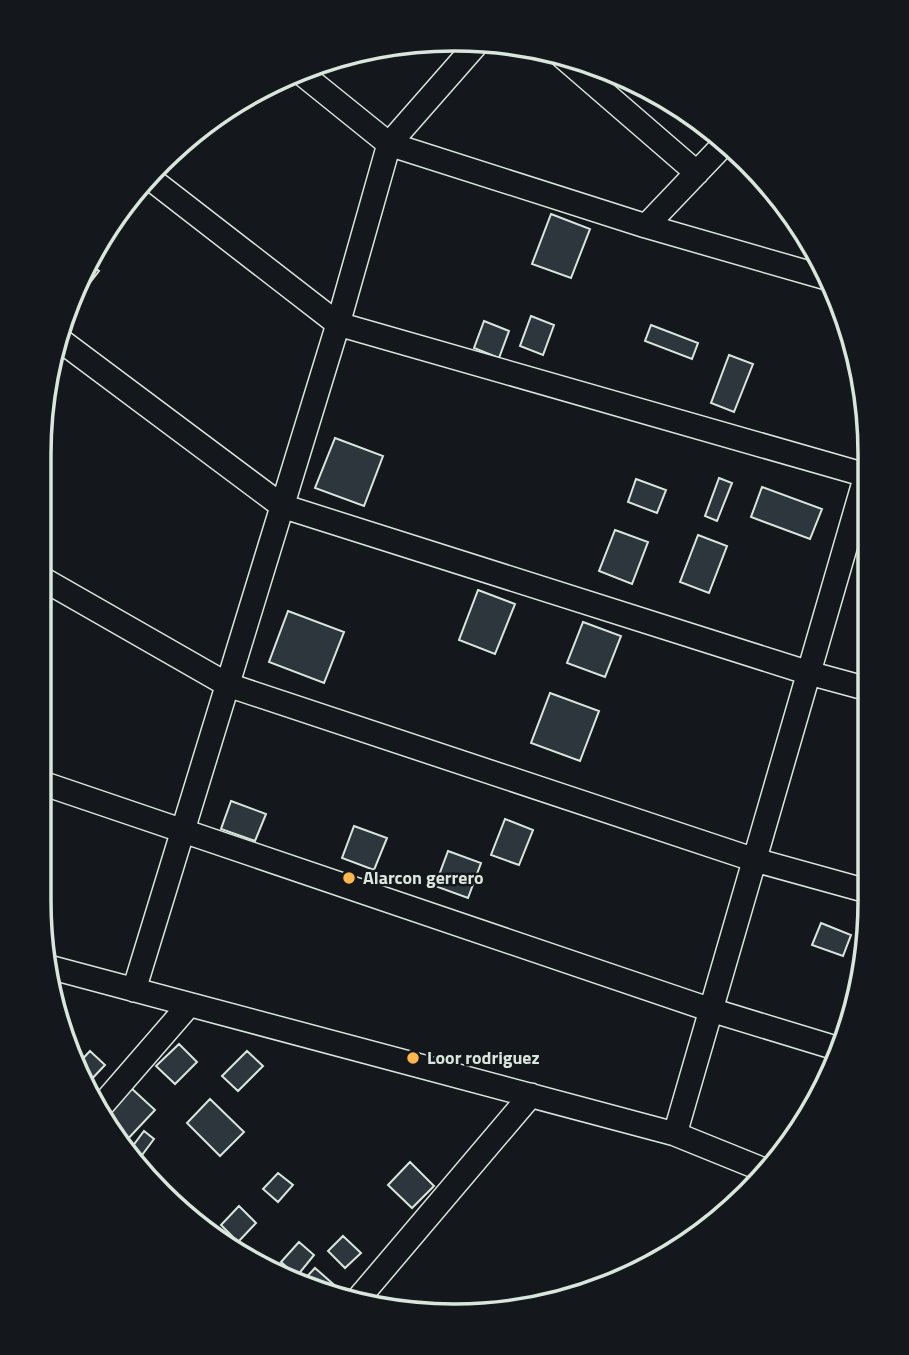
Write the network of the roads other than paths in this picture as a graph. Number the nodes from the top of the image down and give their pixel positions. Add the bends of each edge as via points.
1 (470, 52) edge
2 (580, 71) edge
3 (308, 78) edge
4 (389, 144) junction
5 (719, 149) edge
6 (697, 173) junction
7 (156, 183) edge
8 (646, 226) junction
9 (816, 275) edge
10 (338, 324) junction
11 (66, 346) edge
12 (858, 469) edge
13 (282, 506) junction
14 (858, 506) edge
15 (51, 585) edge
16 (809, 673) junction
17 (228, 685) junction
18 (858, 686) edge
19 (51, 786) edge
20 (183, 831) junction
21 (754, 860) junction
22 (858, 889) edge
23 (57, 969) edge
24 (134, 990) junction
25 (189, 1005) junction
26 (711, 1010) junction
27 (831, 1047) edge
28 (531, 1095) junction
29 (105, 1102) edge
30 (675, 1134) junction
31 (758, 1167) edge
32 (363, 1293) edge

1 - 4 street
2 - 6 street
3 - 4 street
4 - 8 street
4 - 10 street
5 - 6 street
6 - 8 street
7 - 10 street
8 - 9 street
10 - 12 street
10 - 13 street
11 - 13 street
13 - 16 street
13 - 17 street
14 - 16 street
15 - 17 street
16 - 18 street
16 - 21 street
17 - 20 street
17 - 21 street
19 - 20 street
20 - 24 street
20 - 26 street
21 - 22 street
21 - 26 street
23 - 24 street
24 - 25 street
25 - 28 street
25 - 29 street
26 - 27 street
26 - 30 street
28 - 30 street
28 - 32 street
30 - 31 street

